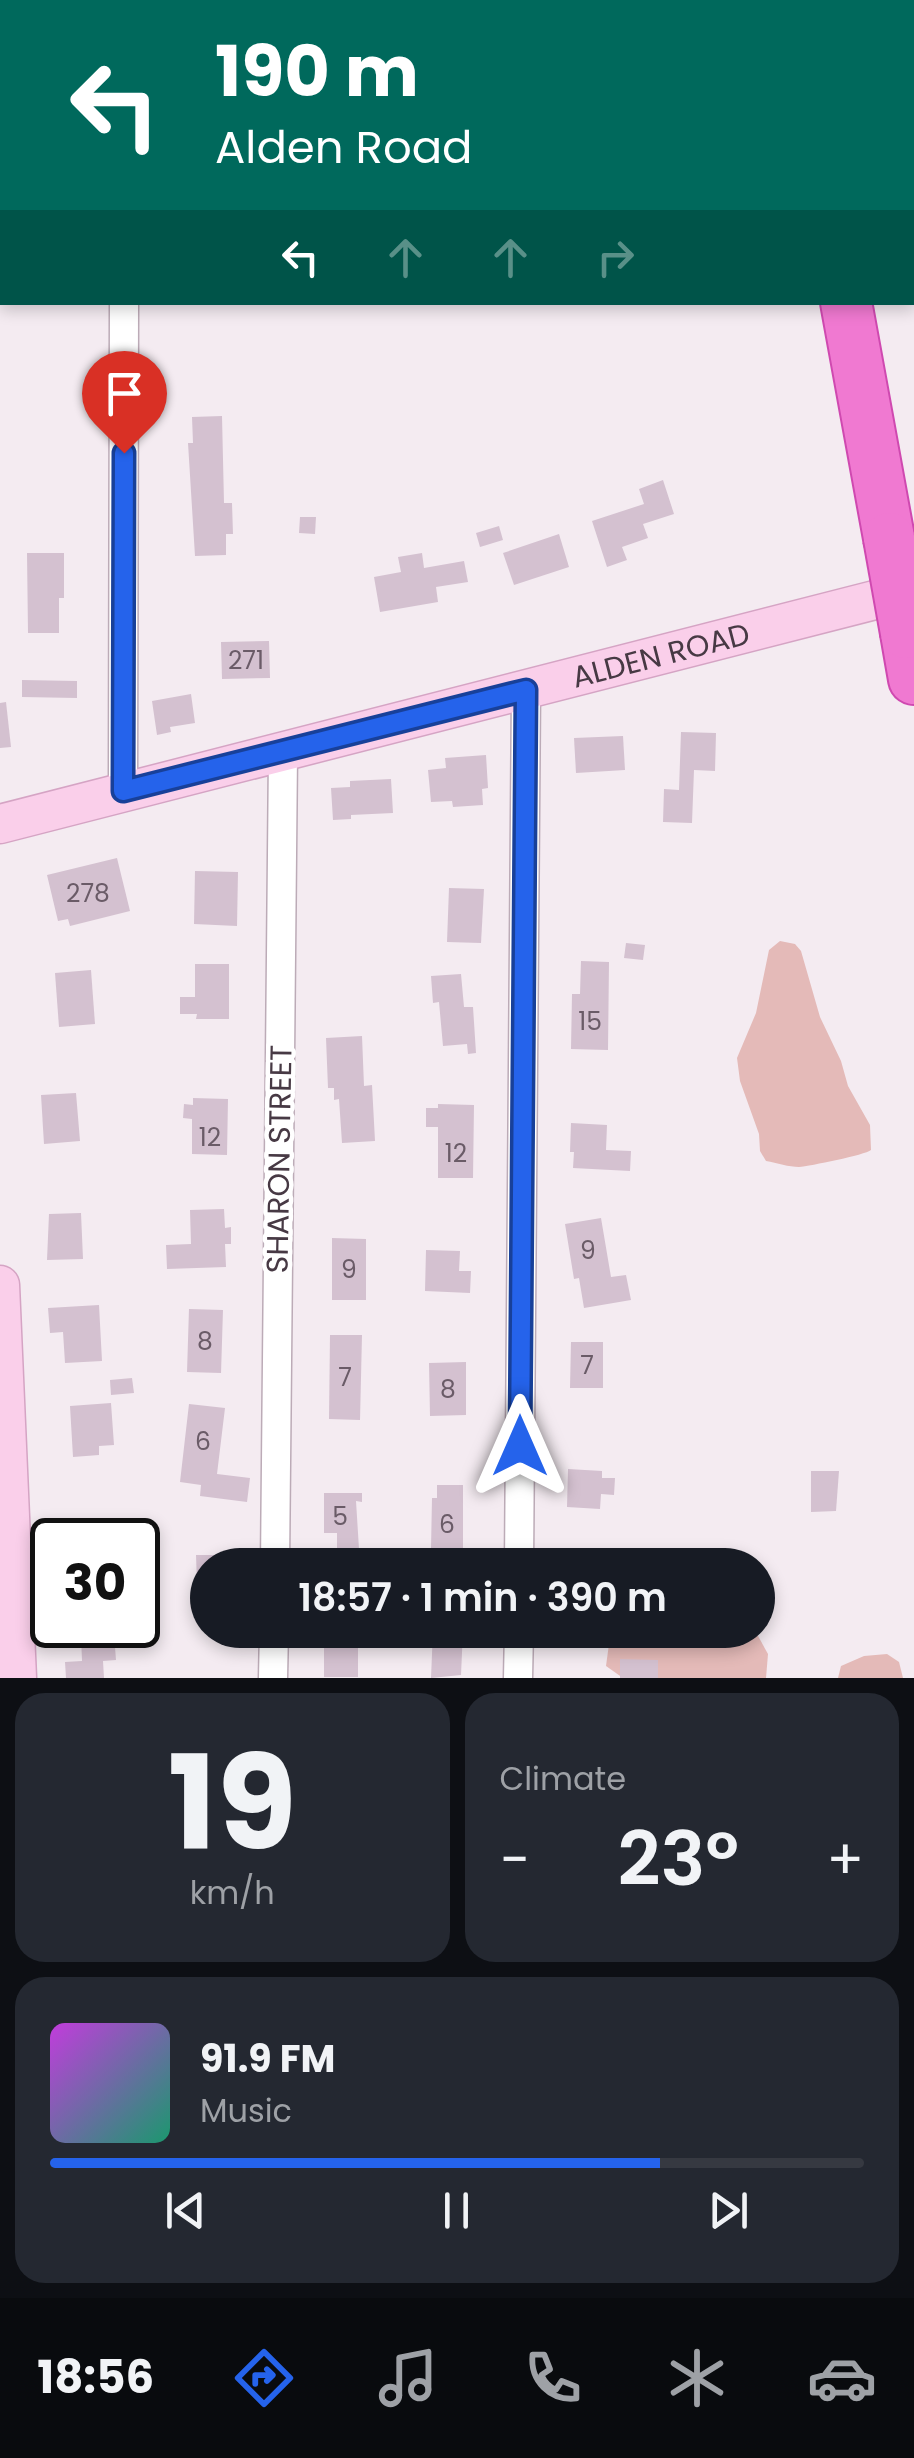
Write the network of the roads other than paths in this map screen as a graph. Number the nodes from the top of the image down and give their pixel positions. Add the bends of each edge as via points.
1 (124, 305) edge
2 (847, 305) edge
3 (911, 634) edge
4 (526, 690) junction
5 (283, 752) junction
6 (123, 791) junction
7 (0, 824) edge
8 (0, 1285) edge
9 (0, 1300) edge
10 (274, 1548) edge
11 (519, 1548) edge
12 (274, 1648) edge
13 (519, 1648) edge
14 (16, 1678) edge
15 (274, 1678) edge
16 (518, 1678) edge

1 - 6 street
2 - 3 highway, bridge
3 - 4 main road, ALDEN ROAD
4 - 5 main road, ALDEN ROAD
4 - 11 street
5 - 6 main road, ALDEN ROAD
5 - 10 street, SHARON STREET
6 - 7 main road, ALDEN ROAD
8 - 9 main road
9 - 14 main road
12 - 15 street
13 - 16 street

